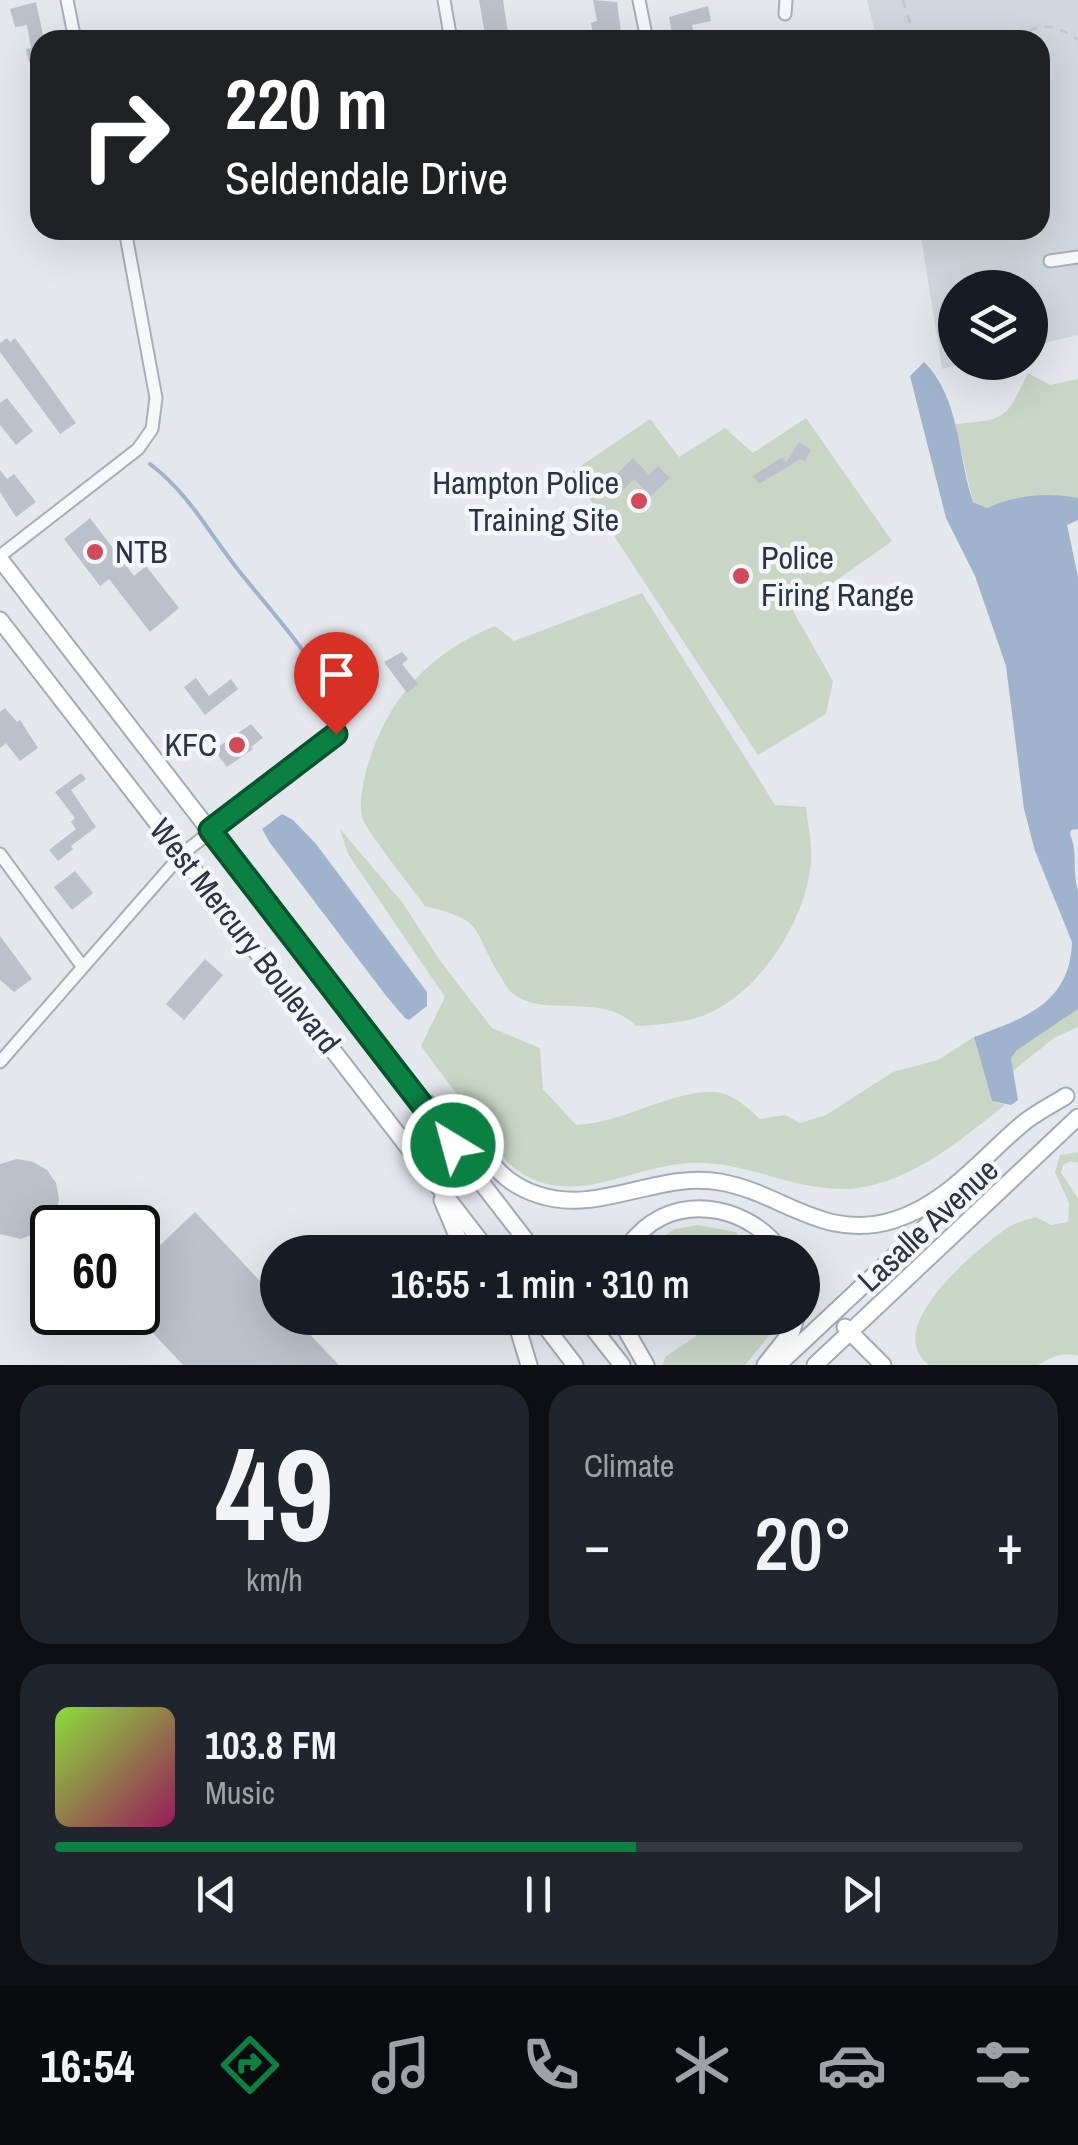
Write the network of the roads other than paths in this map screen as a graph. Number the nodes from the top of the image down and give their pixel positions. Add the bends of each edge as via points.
1 (67, 0) edge
2 (444, 0) edge
3 (639, 0) edge
4 (74, 30) edge
5 (450, 30) edge
6 (645, 30) edge
7 (127, 240) edge
8 (1078, 258) edge
9 (1050, 261) dead end
10 (0, 557) edge
11 (0, 620) edge
12 (336, 734) dead end
13 (210, 830) junction
14 (0, 854) edge
15 (182, 854) junction
16 (82, 966) junction
17 (0, 1062) edge
18 (412, 1091) junction
19 (1072, 1091) edge
20 (1078, 1118) edge
21 (432, 1178) junction
22 (457, 1235) edge
23 (476, 1235) edge
24 (522, 1235) edge
25 (638, 1235) edge
26 (767, 1235) edge
27 (832, 1314) junction
28 (850, 1332) junction
29 (521, 1335) edge
30 (552, 1335) edge
31 (598, 1335) edge
32 (628, 1335) edge
33 (789, 1335) edge
34 (529, 1365) edge
35 (575, 1365) edge
36 (622, 1365) edge
37 (646, 1365) edge
38 (765, 1365) edge
39 (778, 1365) edge
40 (815, 1365) edge
41 (883, 1365) edge

1 - 4 street
2 - 5 street
3 - 6 street
7 - 10 street via 154,383 152,429 138,449
8 - 9 street
10 - 13 main road, West Mercury Boulevard
11 - 15 main road, West Mercury Boulevard
12 - 13 street
13 - 15 street
13 - 18 main road, West Mercury Boulevard
14 - 16 street
15 - 16 street
15 - 21 main road, West Mercury Boulevard
16 - 17 street
18 - 19 main road via 460,1128 494,1169 536,1195 573,1201 677,1182 720,1182 845,1226 892,1221 942,1197 1025,1122
18 - 24 main road, West Mercury Boulevard
19 - 27 main road, Lasalle Avenue
20 - 28 main road, Lasalle Avenue
21 - 22 main road
21 - 23 main road, West Mercury Boulevard
25 - 26 main road via 680,1210 713,1208
27 - 28 main road
27 - 39 main road, Lasalle Avenue
28 - 40 main road, Lasalle Avenue
28 - 41 main road
29 - 34 main road
30 - 35 main road
31 - 36 main road
32 - 37 main road
33 - 38 main road

